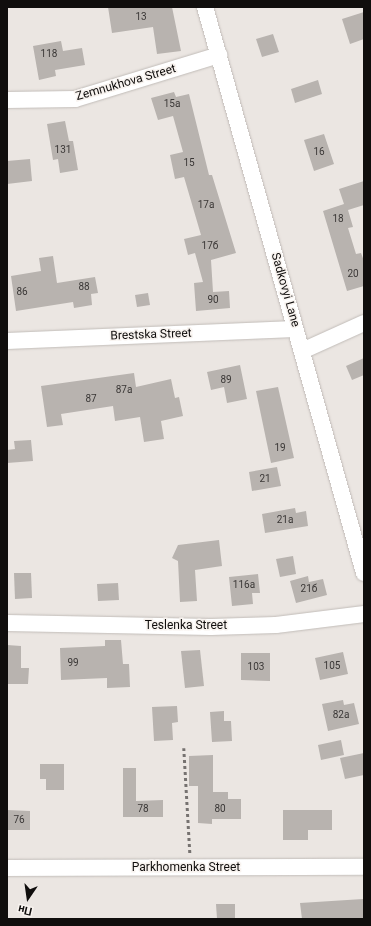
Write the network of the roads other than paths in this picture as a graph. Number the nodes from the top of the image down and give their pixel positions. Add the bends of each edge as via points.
1 (206, 7) edge
2 (219, 55) junction
3 (7, 100) edge
4 (364, 323) edge
5 (296, 328) junction
6 (7, 341) edge
7 (302, 351) junction
8 (364, 573) edge
9 (364, 614) edge
10 (7, 623) edge
11 (364, 867) edge
12 (7, 868) edge

1 - 2 street, Sadkovyi Lane
2 - 3 street, Zemnukhova Street via 75,99
2 - 5 street, Sadkovyi Lane
4 - 7 street
5 - 6 street, Brestska Street
5 - 7 street, Sadkovyi Lane
7 - 8 street, Sadkovyi Lane
9 - 10 street, Teslenka Street via 276,625 211,627
11 - 12 street, Parkhomenka Street

